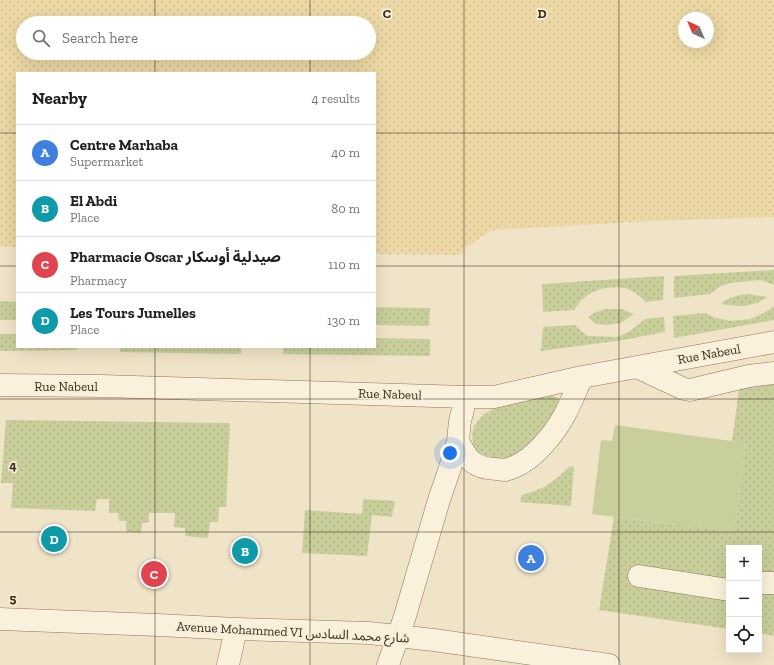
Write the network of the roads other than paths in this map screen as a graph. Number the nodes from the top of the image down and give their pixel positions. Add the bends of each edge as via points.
1 (774, 342) edge
2 (637, 367) junction
3 (774, 373) edge
4 (582, 377) junction
5 (0, 385) edge
6 (466, 397) junction
7 (458, 441) junction
8 (639, 576) dead end
9 (762, 583) edge
10 (774, 583) edge
11 (726, 590) edge
12 (0, 619) edge
13 (236, 629) junction
14 (398, 636) junction
15 (228, 665) edge
16 (388, 665) edge
17 (609, 665) edge

1 - 2 street, Rue Nabeul
2 - 3 street via 684,390
2 - 4 street, Rue Nabeul
4 - 6 street, Rue Nabeul via 494,397
4 - 7 street via 562,420 544,444 522,464 506,470 486,469 474,464 464,454
5 - 6 street, Rue Nabeul via 126,386
6 - 7 street
7 - 14 street
8 - 11 street
9 - 10 street
12 - 13 street, Avenue Mohammed VI شارع محمد السادس
13 - 14 street, Avenue Mohammed VI شارع محمد السادس
13 - 15 street
14 - 16 street
14 - 17 street, Avenue Mohammed VI شارع محمد السادس

